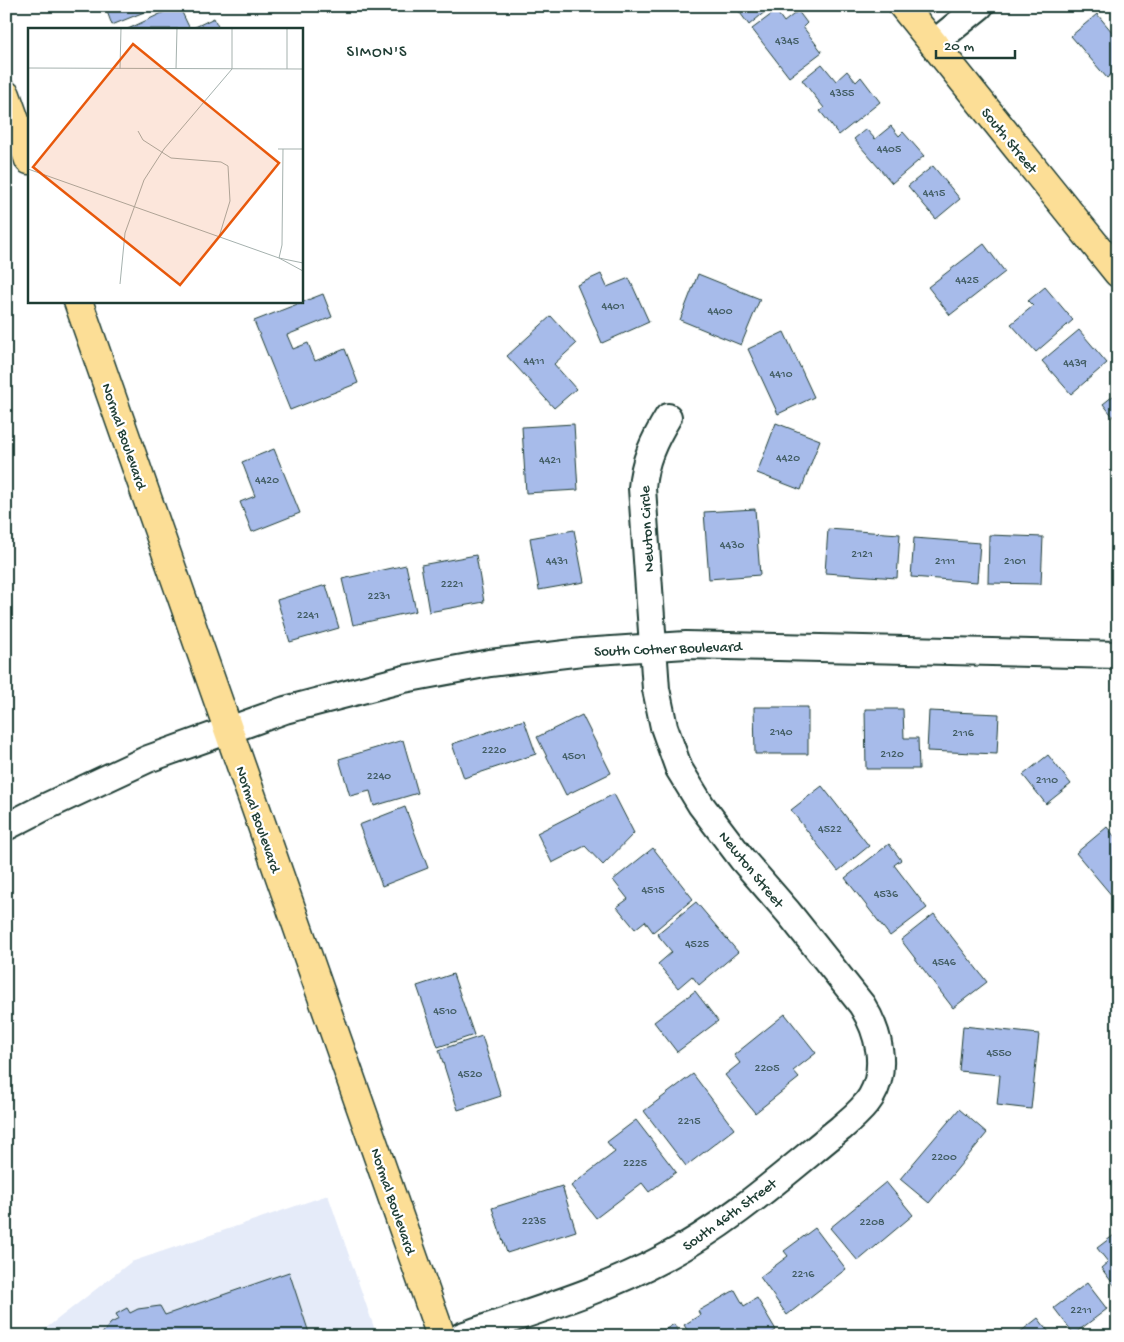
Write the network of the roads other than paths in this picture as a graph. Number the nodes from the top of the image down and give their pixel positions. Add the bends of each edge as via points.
1 (902, 6) edge
2 (980, 6) edge
3 (933, 44) junction
4 (6, 95) edge
5 (28, 157) edge
6 (1118, 273) edge
7 (78, 302) edge
8 (668, 418) dead end
9 (654, 646) junction
10 (1118, 655) edge
11 (228, 729) junction
12 (6, 827) edge
13 (879, 1077) joint
14 (441, 1336) edge
15 (462, 1336) edge

1 - 3 main road, South Street
2 - 3 street
3 - 6 main road, South Street
4 - 5 main road
7 - 11 main road, Normal Boulevard
8 - 9 street, Newton Circle via 645,463 642,488
9 - 10 street, South Cotner Boulevard via 736,645
9 - 11 street, South Cotner Boulevard via 526,658 426,674 288,709
9 - 13 street, Newton Street via 660,710 679,770 742,859 870,1017 879,1041
11 - 12 street, South Cotner Boulevard via 148,759
11 - 14 main road, Normal Boulevard
13 - 15 street, South 46th Street via 871,1097 855,1116 737,1211 693,1242 604,1286

